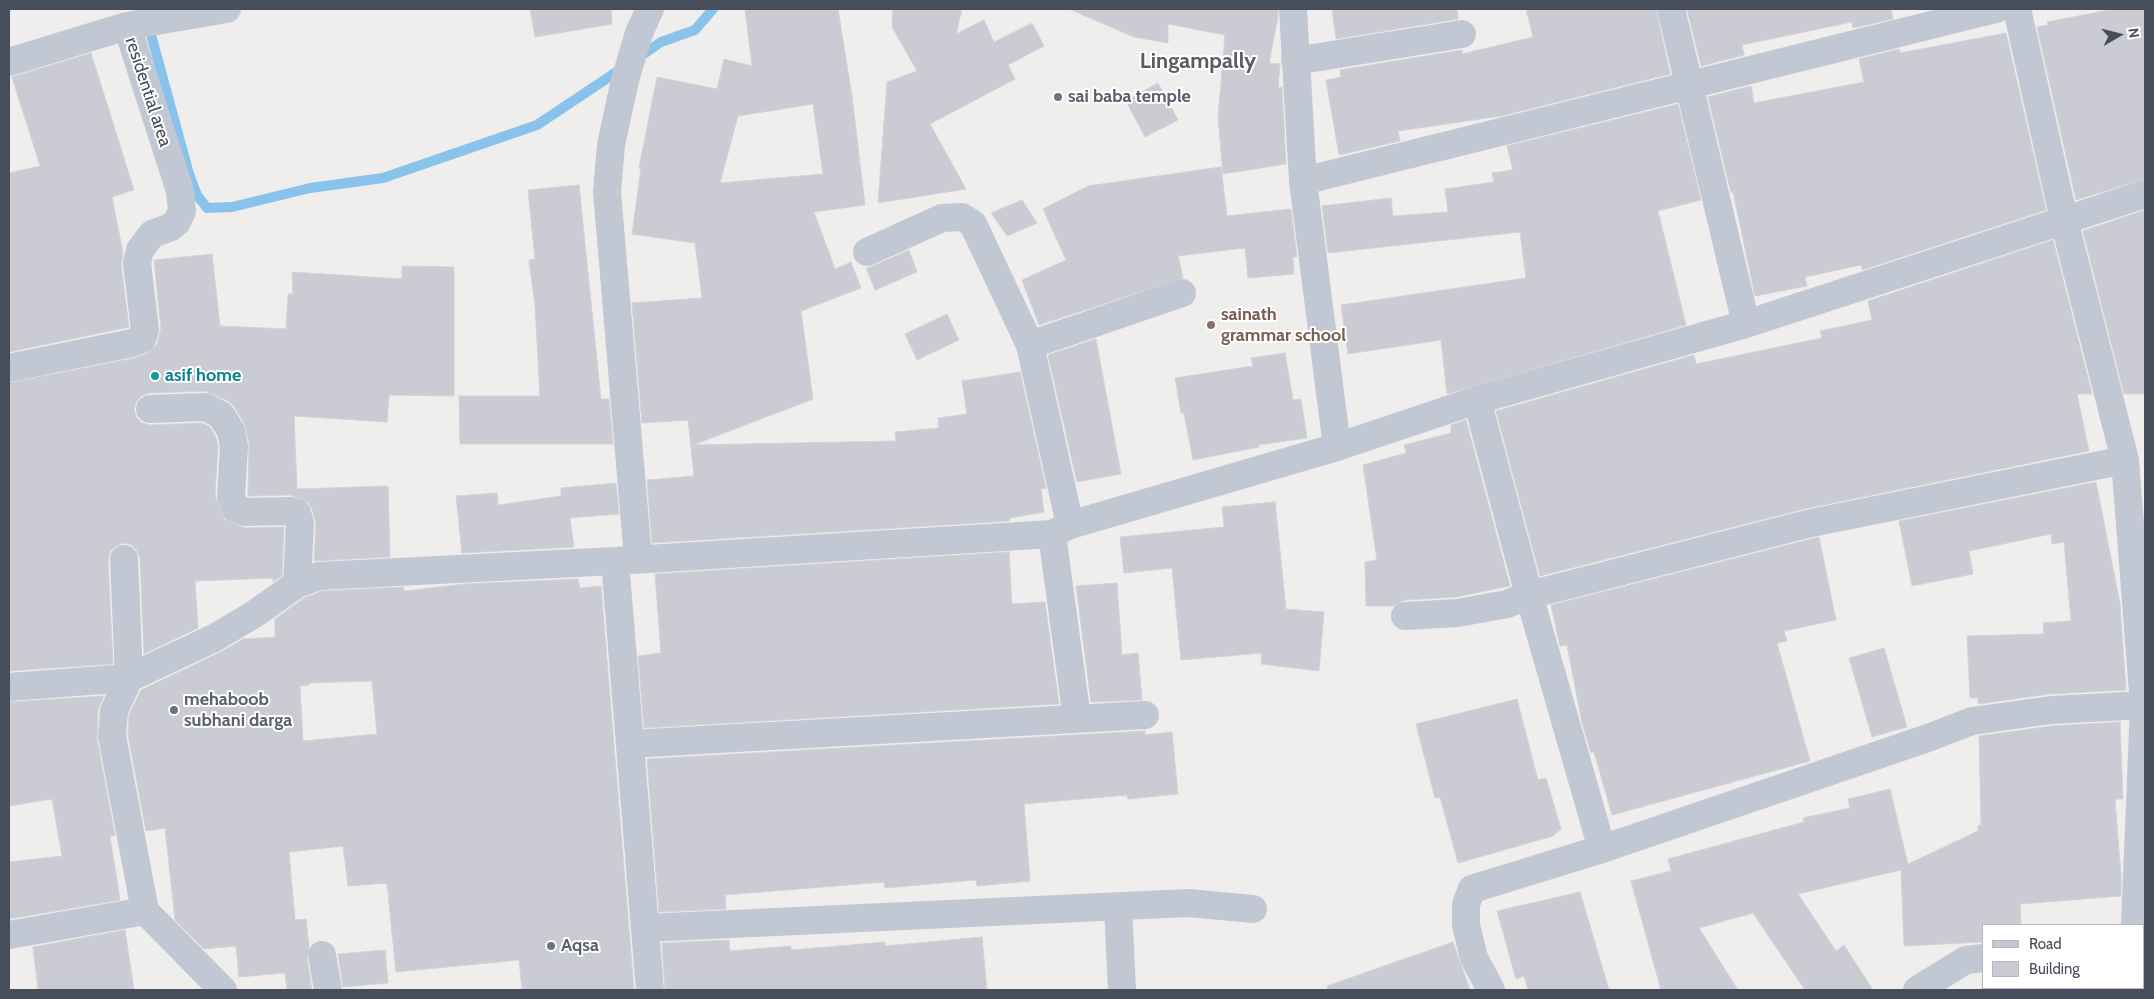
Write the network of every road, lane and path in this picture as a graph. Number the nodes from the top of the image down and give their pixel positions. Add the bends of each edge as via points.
1 (227, 9) edge
2 (650, 9) edge
3 (1293, 9) edge
4 (1672, 9) edge
5 (1996, 9) edge
6 (2017, 9) edge
7 (1913, 19) edge
8 (129, 25) junction
9 (1462, 34) dead end
10 (1296, 61) junction
11 (9, 62) edge
12 (1689, 86) junction
13 (1303, 181) junction
14 (2145, 194) edge
15 (2064, 220) junction
16 (867, 252) dead end
17 (1182, 293) dead end
18 (1746, 324) junction
19 (1030, 345) junction
20 (9, 368) edge
21 (1477, 400) junction
22 (150, 409) dead end
23 (1337, 447) junction
24 (2125, 460) junction
25 (1061, 529) junction
26 (124, 559) dead end
27 (626, 560) junction
28 (297, 584) junction
29 (1529, 595) junction
30 (1405, 616) dead end
31 (129, 678) junction
32 (9, 687) edge
33 (2145, 706) edge
34 (1146, 715) dead end
35 (1077, 719) junction
36 (630, 744) junction
37 (1602, 850) junction
38 (1118, 907) junction
39 (1253, 909) dead end
40 (145, 911) junction
41 (2135, 924) edge
42 (645, 928) junction
43 (9, 935) edge
44 (322, 955) dead end
45 (1982, 958) edge
46 (222, 990) edge
47 (328, 990) edge
48 (650, 990) edge
49 (1122, 990) edge
50 (1491, 990) edge
51 (1916, 990) edge

1 - 8 street
2 - 27 street via 625,80 611,145 607,192
3 - 10 street
4 - 12 street
5 - 7 street
6 - 15 street
7 - 12 street
8 - 11 street, residential area
8 - 20 street, residential area via 180,191 182,211 171,228 152,234 140,250 137,263 145,330 142,340
9 - 10 street
10 - 13 street
12 - 13 street
12 - 18 street
13 - 23 street
14 - 15 street
15 - 18 street
15 - 24 street
16 - 19 street via 942,218 962,217 973,224
17 - 19 street
18 - 21 street
19 - 25 street
21 - 23 street
21 - 29 street
22 - 28 street via 205,407 221,415 231,432 234,446 231,496 235,508 246,512 298,513
23 - 25 street
24 - 29 street via 1812,524
24 - 33 street
25 - 27 street
25 - 35 street
26 - 31 street
27 - 28 street via 319,576
27 - 36 street
28 - 31 street via 214,638
29 - 30 street via 1507,604 1458,613
29 - 37 street
31 - 32 street
31 - 40 street via 114,711 112,736
33 - 37 street via 2051,710 1972,721
33 - 41 street
34 - 35 street
35 - 36 street
36 - 42 street
37 - 50 street via 1472,889 1466,904 1466,925 1474,958
38 - 39 street via 1188,903
38 - 42 street
38 - 49 street
40 - 43 street
40 - 46 street
42 - 48 street
44 - 47 street
45 - 51 street via 1966,960

